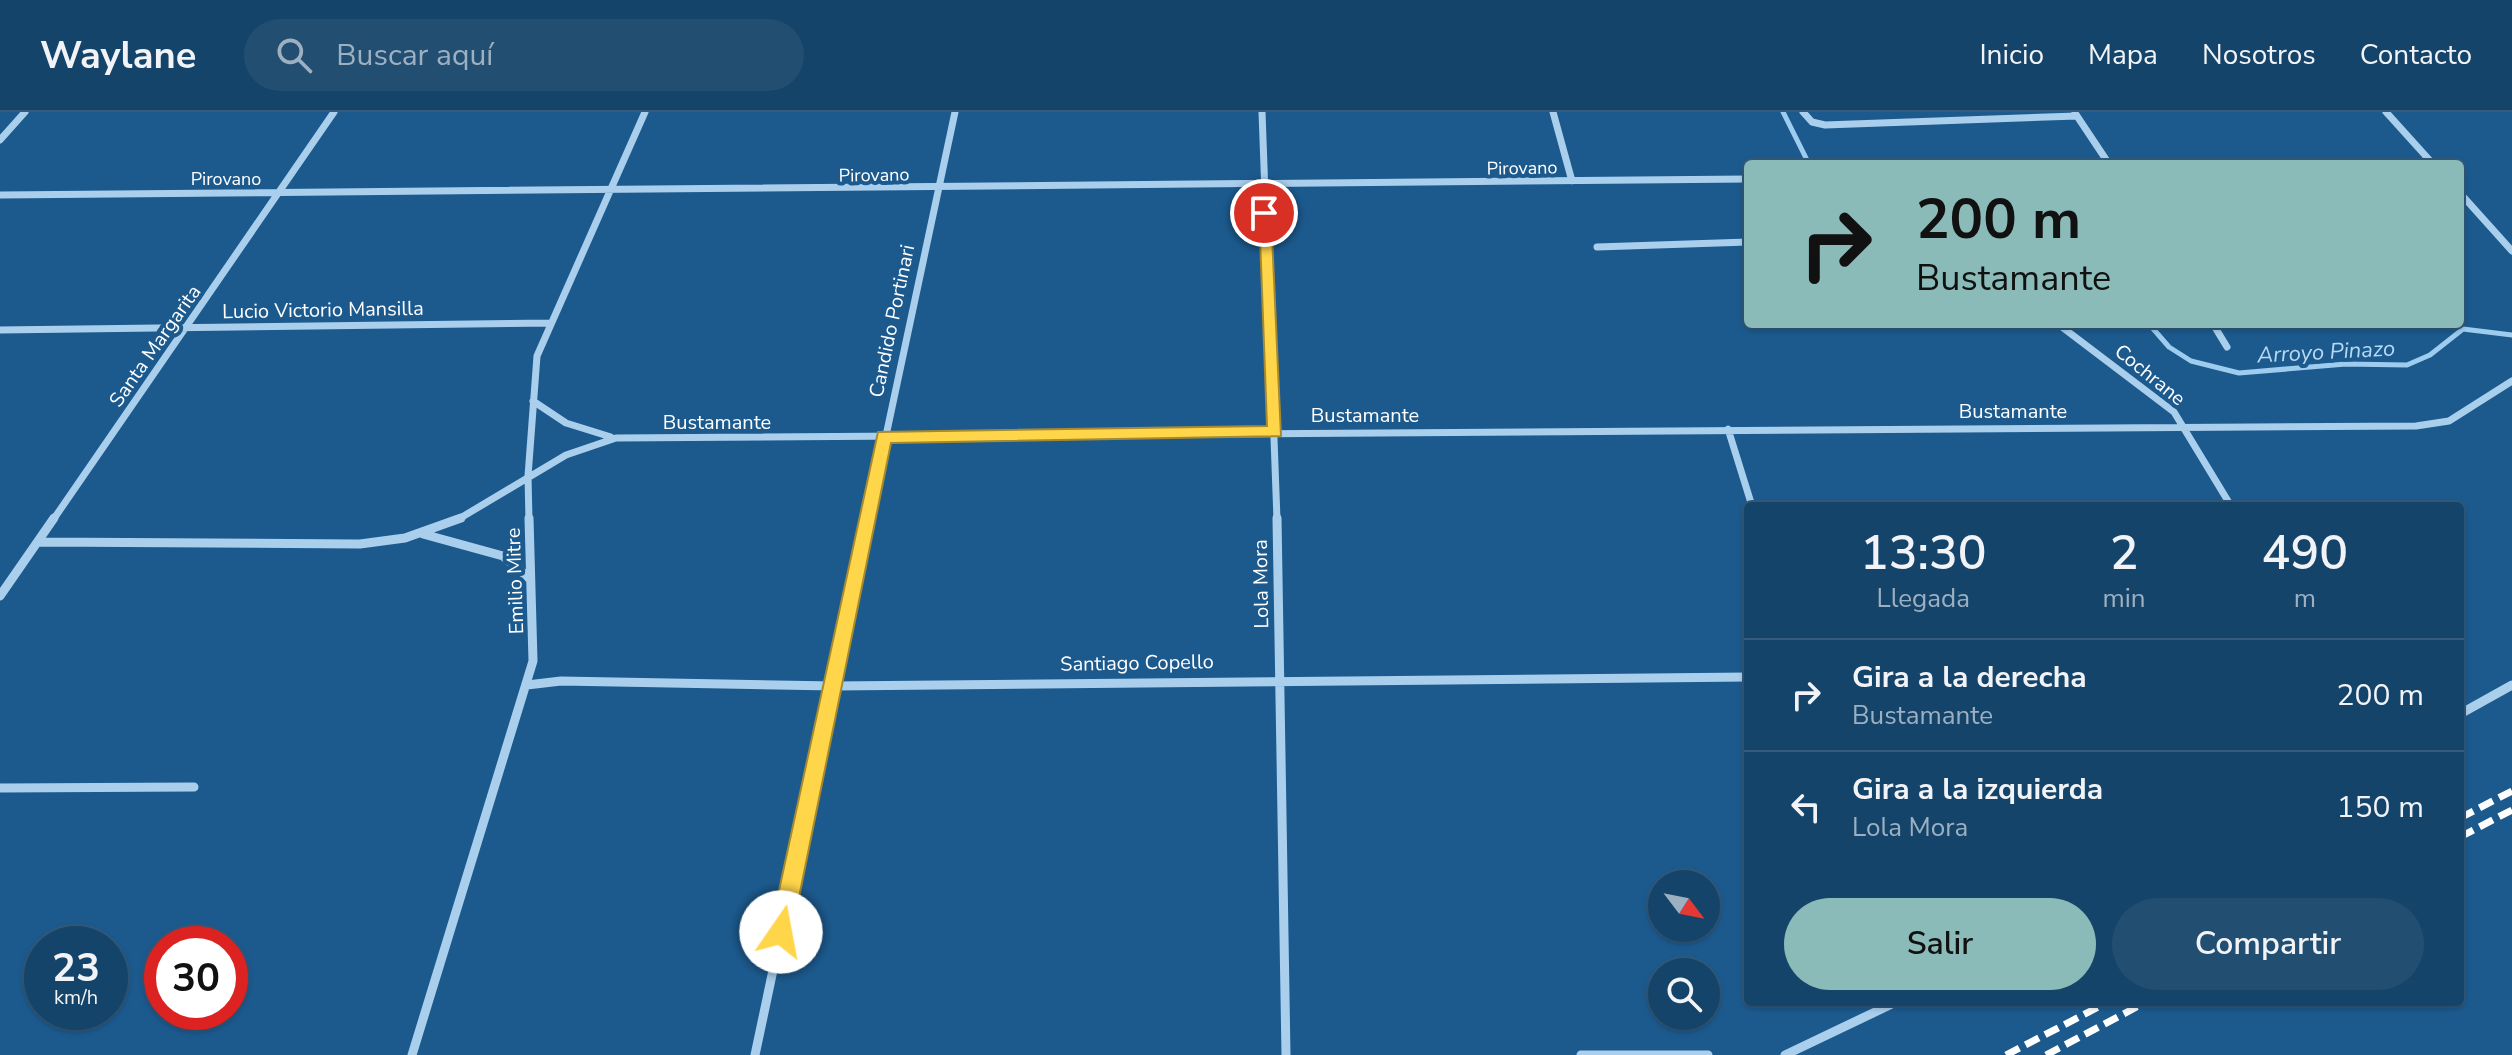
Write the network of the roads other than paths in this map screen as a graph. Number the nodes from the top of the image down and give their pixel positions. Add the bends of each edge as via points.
1 (25, 112) edge
2 (334, 112) edge
3 (645, 112) edge
4 (955, 112) edge
5 (1262, 112) edge
6 (1553, 112) edge
7 (1803, 112) edge
8 (2386, 112) edge
9 (2076, 114) edge
10 (0, 140) edge
11 (2106, 160) edge
12 (2429, 160) edge
13 (1744, 179) edge
14 (1572, 181) junction
15 (1263, 183) junction
16 (938, 187) junction
17 (610, 192) junction
18 (279, 193) junction
19 (0, 195) edge
20 (2464, 197) edge
21 (1744, 242) edge
22 (1597, 247) dead end
23 (2512, 251) edge
24 (550, 323) junction
25 (187, 327) junction
26 (2063, 328) edge
27 (2215, 328) edge
28 (0, 330) edge
29 (2227, 347) dead end
30 (2512, 381) edge
31 (533, 401) junction
32 (2185, 426) junction
33 (1728, 429) junction
34 (1275, 432) junction
35 (884, 437) junction
36 (616, 438) junction
37 (528, 476) junction
38 (1751, 502) edge
39 (2229, 502) edge
40 (423, 534) junction
41 (39, 542) junction
42 (530, 579) junction
43 (0, 596) edge
44 (1744, 677) edge
45 (1278, 679) junction
46 (527, 685) junction
47 (2512, 685) edge
48 (835, 686) junction
49 (2464, 712) edge
50 (194, 787) dead end
51 (0, 788) edge
52 (1888, 1006) edge
53 (412, 1055) edge
54 (755, 1055) edge
55 (1286, 1055) edge
56 (1581, 1055) edge
57 (1708, 1055) edge
58 (1785, 1055) edge

1 - 10 street
2 - 18 street, Santa Margarita
3 - 17 street, Emilio Mitre
4 - 16 street, Candido Portinari
5 - 15 street, Lola Mora
6 - 14 street
7 - 9 street via 1817,124
8 - 12 street
9 - 11 street
13 - 14 street, Pirovano
14 - 15 street, Pirovano
15 - 16 street, Pirovano
15 - 34 street, Lola Mora
16 - 17 street, Pirovano
16 - 35 street, Candido Portinari via 909,342
17 - 18 street, Pirovano
17 - 24 street, Emilio Mitre
18 - 19 street, Pirovano
18 - 25 street, Santa Margarita
20 - 23 street
21 - 22 street
24 - 25 street, Lucio Victorio Mansilla
24 - 31 street, Emilio Mitre via 537,356
25 - 28 street, Lucio Victorio Mansilla
25 - 41 street, Santa Margarita
26 - 32 street, Cochrane via 2174,412
27 - 29 street
30 - 32 street, Bustamante via 2469,412 2432,424
31 - 36 street via 566,423
31 - 37 street, Emilio Mitre
32 - 33 street, Bustamante
32 - 39 street, Cochrane
33 - 34 street, Bustamante
33 - 38 street
34 - 35 street, Bustamante
34 - 45 street, Lola Mora
35 - 36 street, Bustamante
35 - 48 street, Candido Portinari
36 - 37 street, Bustamante via 577,447
37 - 40 street, Bustamante via 466,517
37 - 42 street, Emilio Mitre
40 - 41 street, Bustamante via 339,546
40 - 42 street via 503,556
41 - 43 street, Santa Margarita
42 - 46 street, Emilio Mitre via 533,661
44 - 45 street, Santiago Copello
45 - 48 street, Santiago Copello
45 - 55 street, Lola Mora
46 - 48 street, Santiago Copello via 561,681
46 - 53 street, Emilio Mitre
47 - 49 street
48 - 54 street, Candido Portinari
50 - 51 street
52 - 58 street
56 - 57 street

